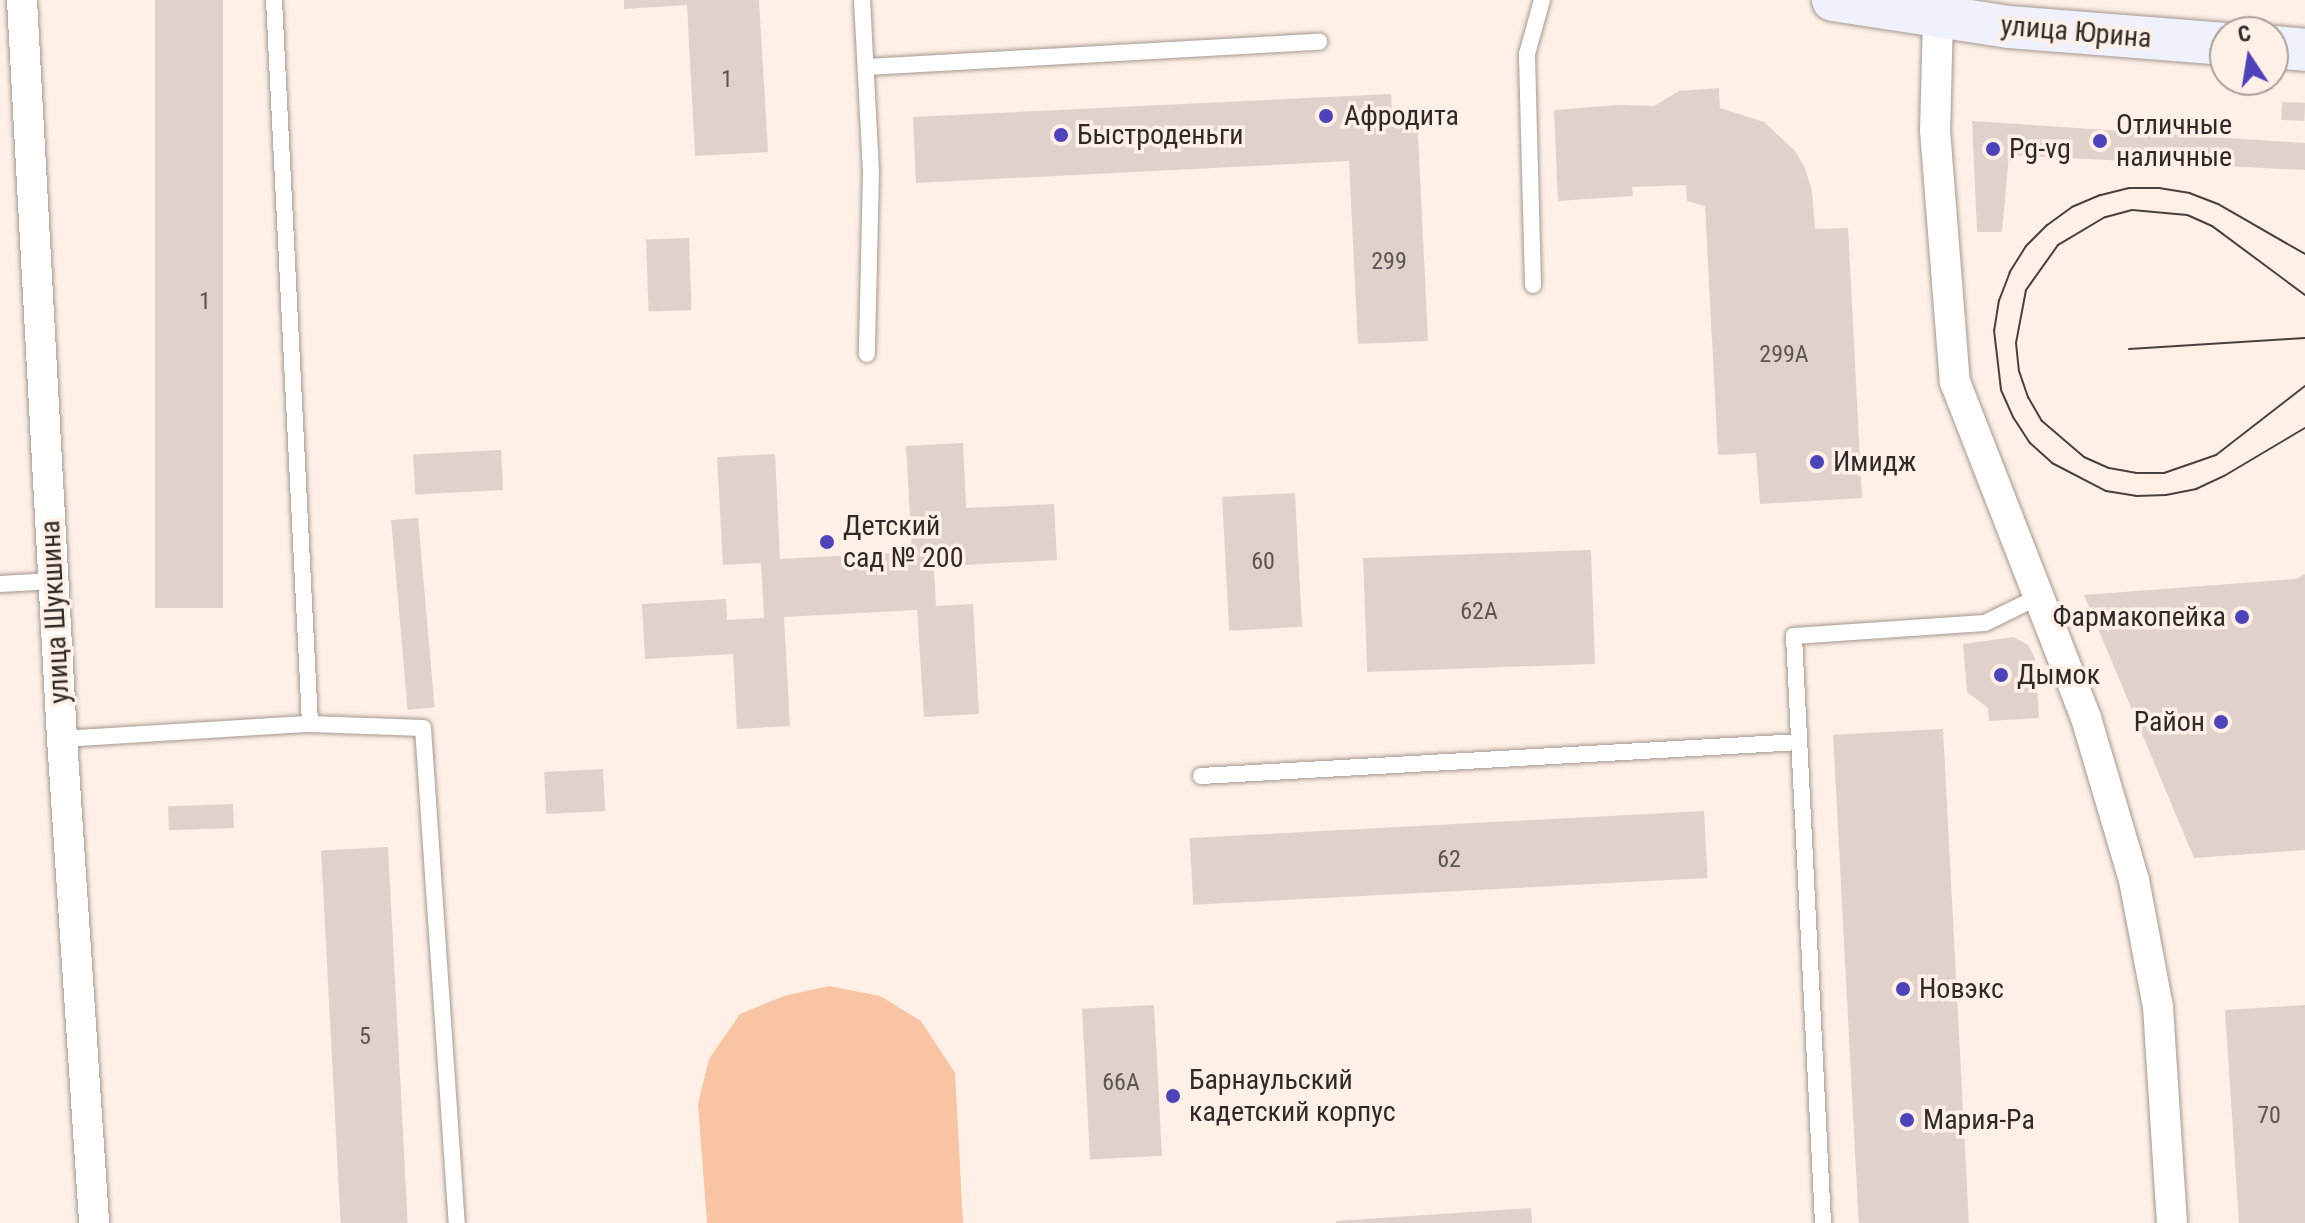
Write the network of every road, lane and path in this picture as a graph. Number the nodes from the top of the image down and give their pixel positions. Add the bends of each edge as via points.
1 (22, 0) edge
2 (274, 0) edge
3 (862, 0) edge
4 (1542, 0) edge
5 (1855, 2) edge
6 (1938, 18) junction
7 (1319, 42) dead end
8 (2209, 43) edge
9 (866, 67) junction
10 (1533, 285) dead end
11 (867, 354) dead end
12 (53, 581) junction
13 (0, 584) edge
14 (2040, 596) junction
15 (310, 724) junction
16 (62, 739) junction
17 (1799, 742) junction
18 (1201, 776) dead end
19 (94, 1223) edge
20 (457, 1223) edge
21 (1823, 1223) edge
22 (2172, 1223) edge

1 - 12 street, улица Шукшина
2 - 15 lane
3 - 9 lane
4 - 10 lane via 1527,54
5 - 6 street, улица Юрина
6 - 8 street, улица Юрина
6 - 14 street via 1935,130 1955,382
7 - 9 lane
9 - 11 lane via 871,171
12 - 13 lane
12 - 16 street, улица Шукшина
14 - 17 lane via 1985,623 1794,636
14 - 22 street via 2086,718 2134,880 2158,1007
15 - 16 lane
15 - 20 lane via 423,728
16 - 19 street, улица Шукшина
17 - 18 lane
17 - 21 lane

